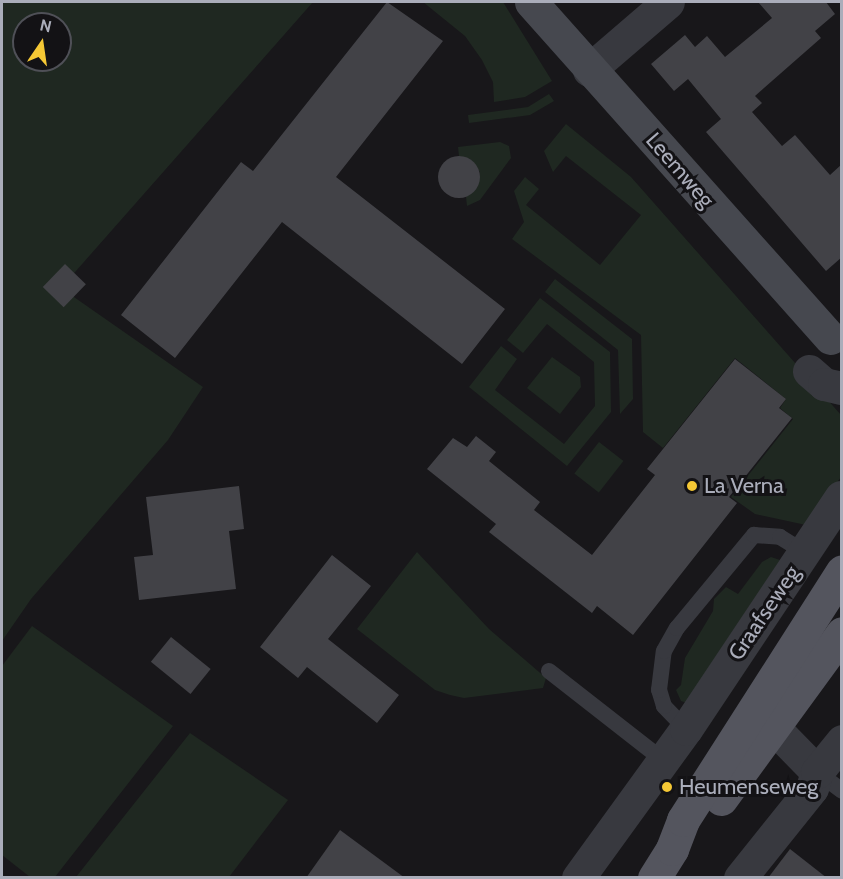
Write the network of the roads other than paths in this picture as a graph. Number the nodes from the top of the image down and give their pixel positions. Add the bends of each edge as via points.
1 (531, 2) edge
2 (668, 2) edge
3 (589, 69) junction
4 (836, 334) edge
5 (809, 371) dead end
6 (842, 388) edge
7 (841, 496) edge
8 (804, 552) junction
9 (842, 571) edge
10 (842, 633) edge
11 (549, 671) dead end
12 (772, 726) junction
13 (686, 729) junction
14 (842, 741) edge
15 (728, 749) junction
16 (663, 760) junction
17 (829, 781) edge
18 (672, 849) junction
19 (578, 878) edge
20 (654, 878) edge
21 (740, 878) edge

1 - 3 street, Leemweg
2 - 3 street
3 - 4 street, Leemweg
5 - 6 street via 824,384
7 - 8 street, Graafseweg
8 - 13 street, Graafseweg
8 - 13 lane via 780,537 754,535 677,628 664,651 659,690 663,706
9 - 15 main road, Graafseweg
10 - 12 main road, Graafseweg
11 - 16 lane
12 - 17 street
12 - 18 main road, Graafseweg via 699,829
13 - 15 street
13 - 16 street, Graafseweg
14 - 17 street
15 - 18 main road, Graafseweg via 683,820
16 - 19 street, Graafseweg
17 - 21 street via 812,788
18 - 20 main road, Graafseweg

